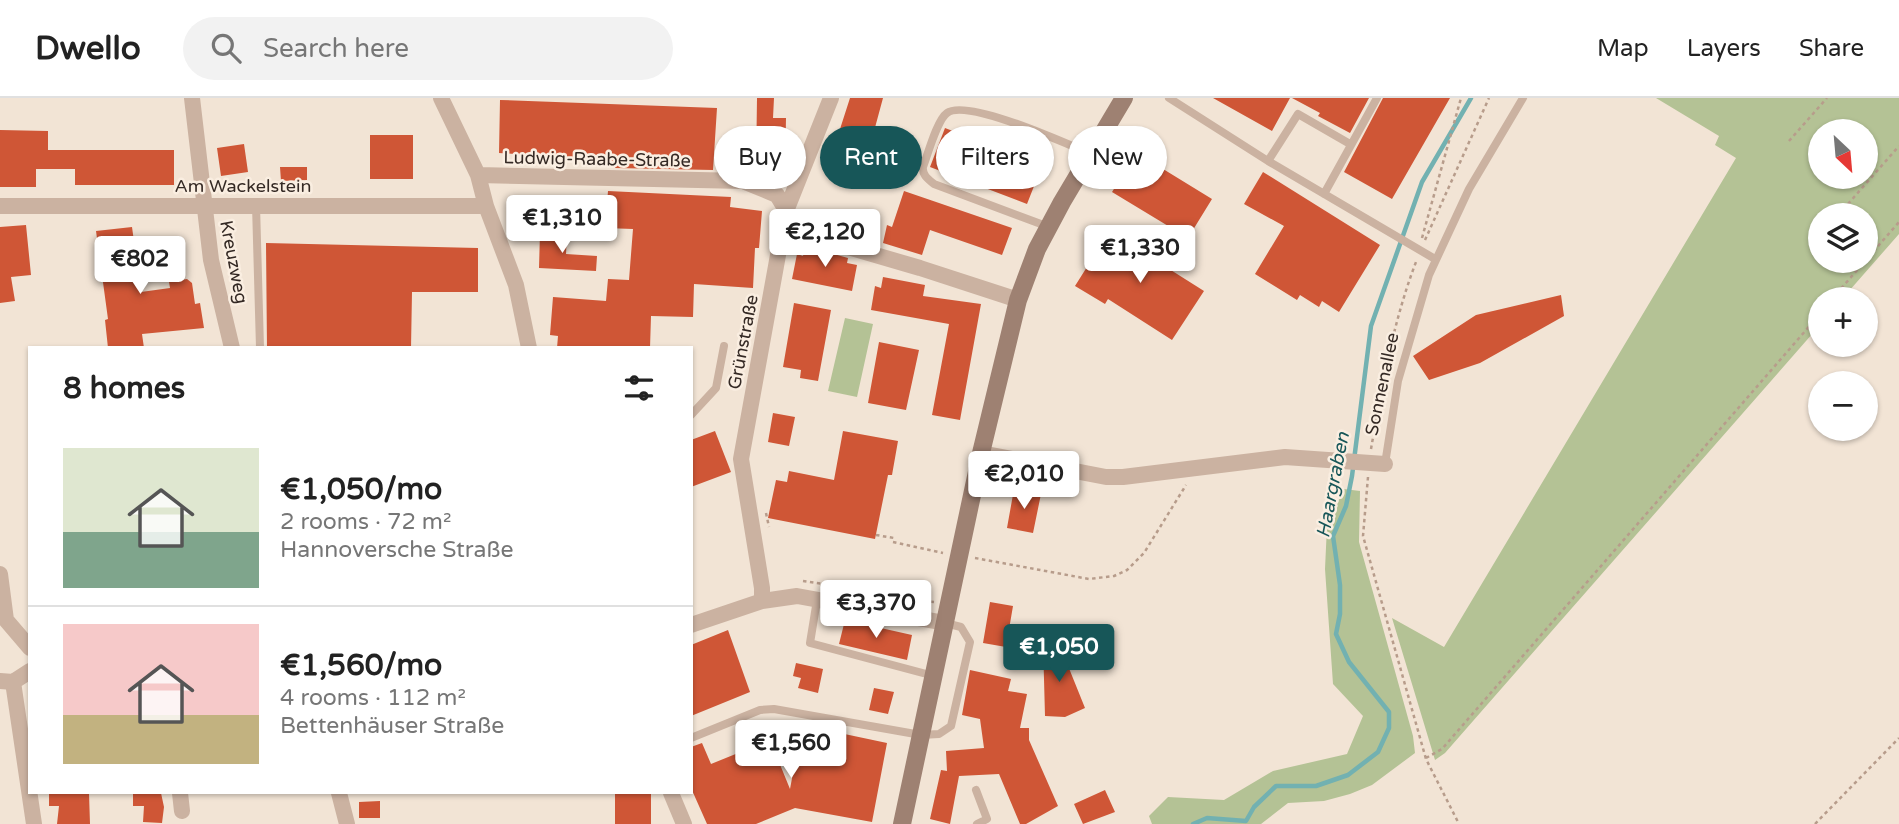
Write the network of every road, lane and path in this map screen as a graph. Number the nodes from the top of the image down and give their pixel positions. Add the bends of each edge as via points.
1 (192, 98) edge
2 (441, 98) edge
3 (831, 98) edge
4 (1125, 98) edge
5 (1169, 98) edge
6 (1377, 98) edge
7 (1461, 98) edge
8 (1523, 98) edge
9 (1828, 98) edge
10 (1108, 126) edge
11 (1789, 141) dead end
12 (1350, 144) junction
13 (1068, 145) edge
14 (1899, 146) edge
15 (1268, 161) junction
16 (478, 175) junction
17 (1071, 189) edge
18 (1324, 194) junction
19 (1849, 203) edge
20 (203, 205) junction
21 (256, 205) junction
22 (0, 206) edge
23 (486, 206) junction
24 (786, 211) junction
25 (1899, 222) edge
26 (1049, 227) junction
27 (1420, 251) junction
28 (1436, 259) junction
29 (1842, 287) edge
30 (1018, 300) junction
31 (1808, 327) edge
32 (232, 346) edge
33 (260, 346) edge
34 (529, 346) edge
35 (724, 346) dead end
36 (693, 413) edge
37 (981, 453) junction
38 (1377, 463) junction
39 (1189, 468) junction
40 (876, 535) dead end
41 (946, 554) dead end
42 (973, 558) dead end
43 (0, 574) edge
44 (817, 600) junction
45 (762, 601) junction
46 (945, 623) junction
47 (693, 624) edge
48 (28, 646) edge
49 (28, 672) edge
50 (934, 676) junction
51 (7, 681) edge
52 (921, 735) junction
53 (693, 737) edge
54 (1899, 738) edge
55 (1426, 758) junction
56 (976, 790) dead end
57 (180, 794) edge
58 (339, 794) edge
59 (671, 794) edge
60 (182, 811) dead end
61 (33, 824) edge
62 (347, 824) edge
63 (684, 824) edge
64 (904, 824) edge
65 (977, 824) edge
66 (1459, 824) edge
67 (1815, 824) edge

1 - 20 street, Kreuzweg
2 - 16 street
3 - 24 street, Grünstraße
4 - 10 main road
5 - 15 lane
6 - 12 lane
7 - 27 path
8 - 28 lane, Sonnenallee via 1469,189
9 - 11 path
12 - 15 lane via 1298,114
12 - 18 lane
13 - 26 lane via 975,111 953,109 941,121 923,167 934,184
14 - 19 path
15 - 18 lane
16 - 23 street
16 - 24 street, Ludwig-Raabe-Straße via 743,181 777,195
17 - 26 main road
18 - 27 lane
20 - 21 street, Am Wackelstein
20 - 22 street, Am Wackelstein
20 - 32 street, Kreuzweg
21 - 23 street, Am Wackelstein
21 - 33 lane
23 - 34 street via 516,285
24 - 30 street, Ludwig-Raabe-Straße via 800,233
24 - 45 street, Grünstraße via 741,459
25 - 29 path
26 - 30 main road
27 - 28 lane
28 - 38 lane, Sonnenallee
30 - 37 main road
31 - 55 path via 1442,749
35 - 36 lane via 716,388
37 - 39 street via 1105,477
37 - 46 main road
38 - 39 street via 1285,457
38 - 55 path via 1363,536
39 - 42 path via 1184,490 1144,553 1114,576 1089,579
40 - 41 path
43 - 48 street via 6,620
44 - 45 street via 797,596
44 - 46 street
44 - 50 lane via 810,643
45 - 47 street
46 - 50 main road
46 - 52 lane via 961,627 970,642 968,655 951,726 939,734
49 - 51 street
50 - 52 main road
51 - 61 street
52 - 53 lane via 774,709 760,710
52 - 64 main road
54 - 67 path
55 - 66 path
56 - 65 lane via 987,818
57 - 60 street
58 - 62 street
59 - 63 street

